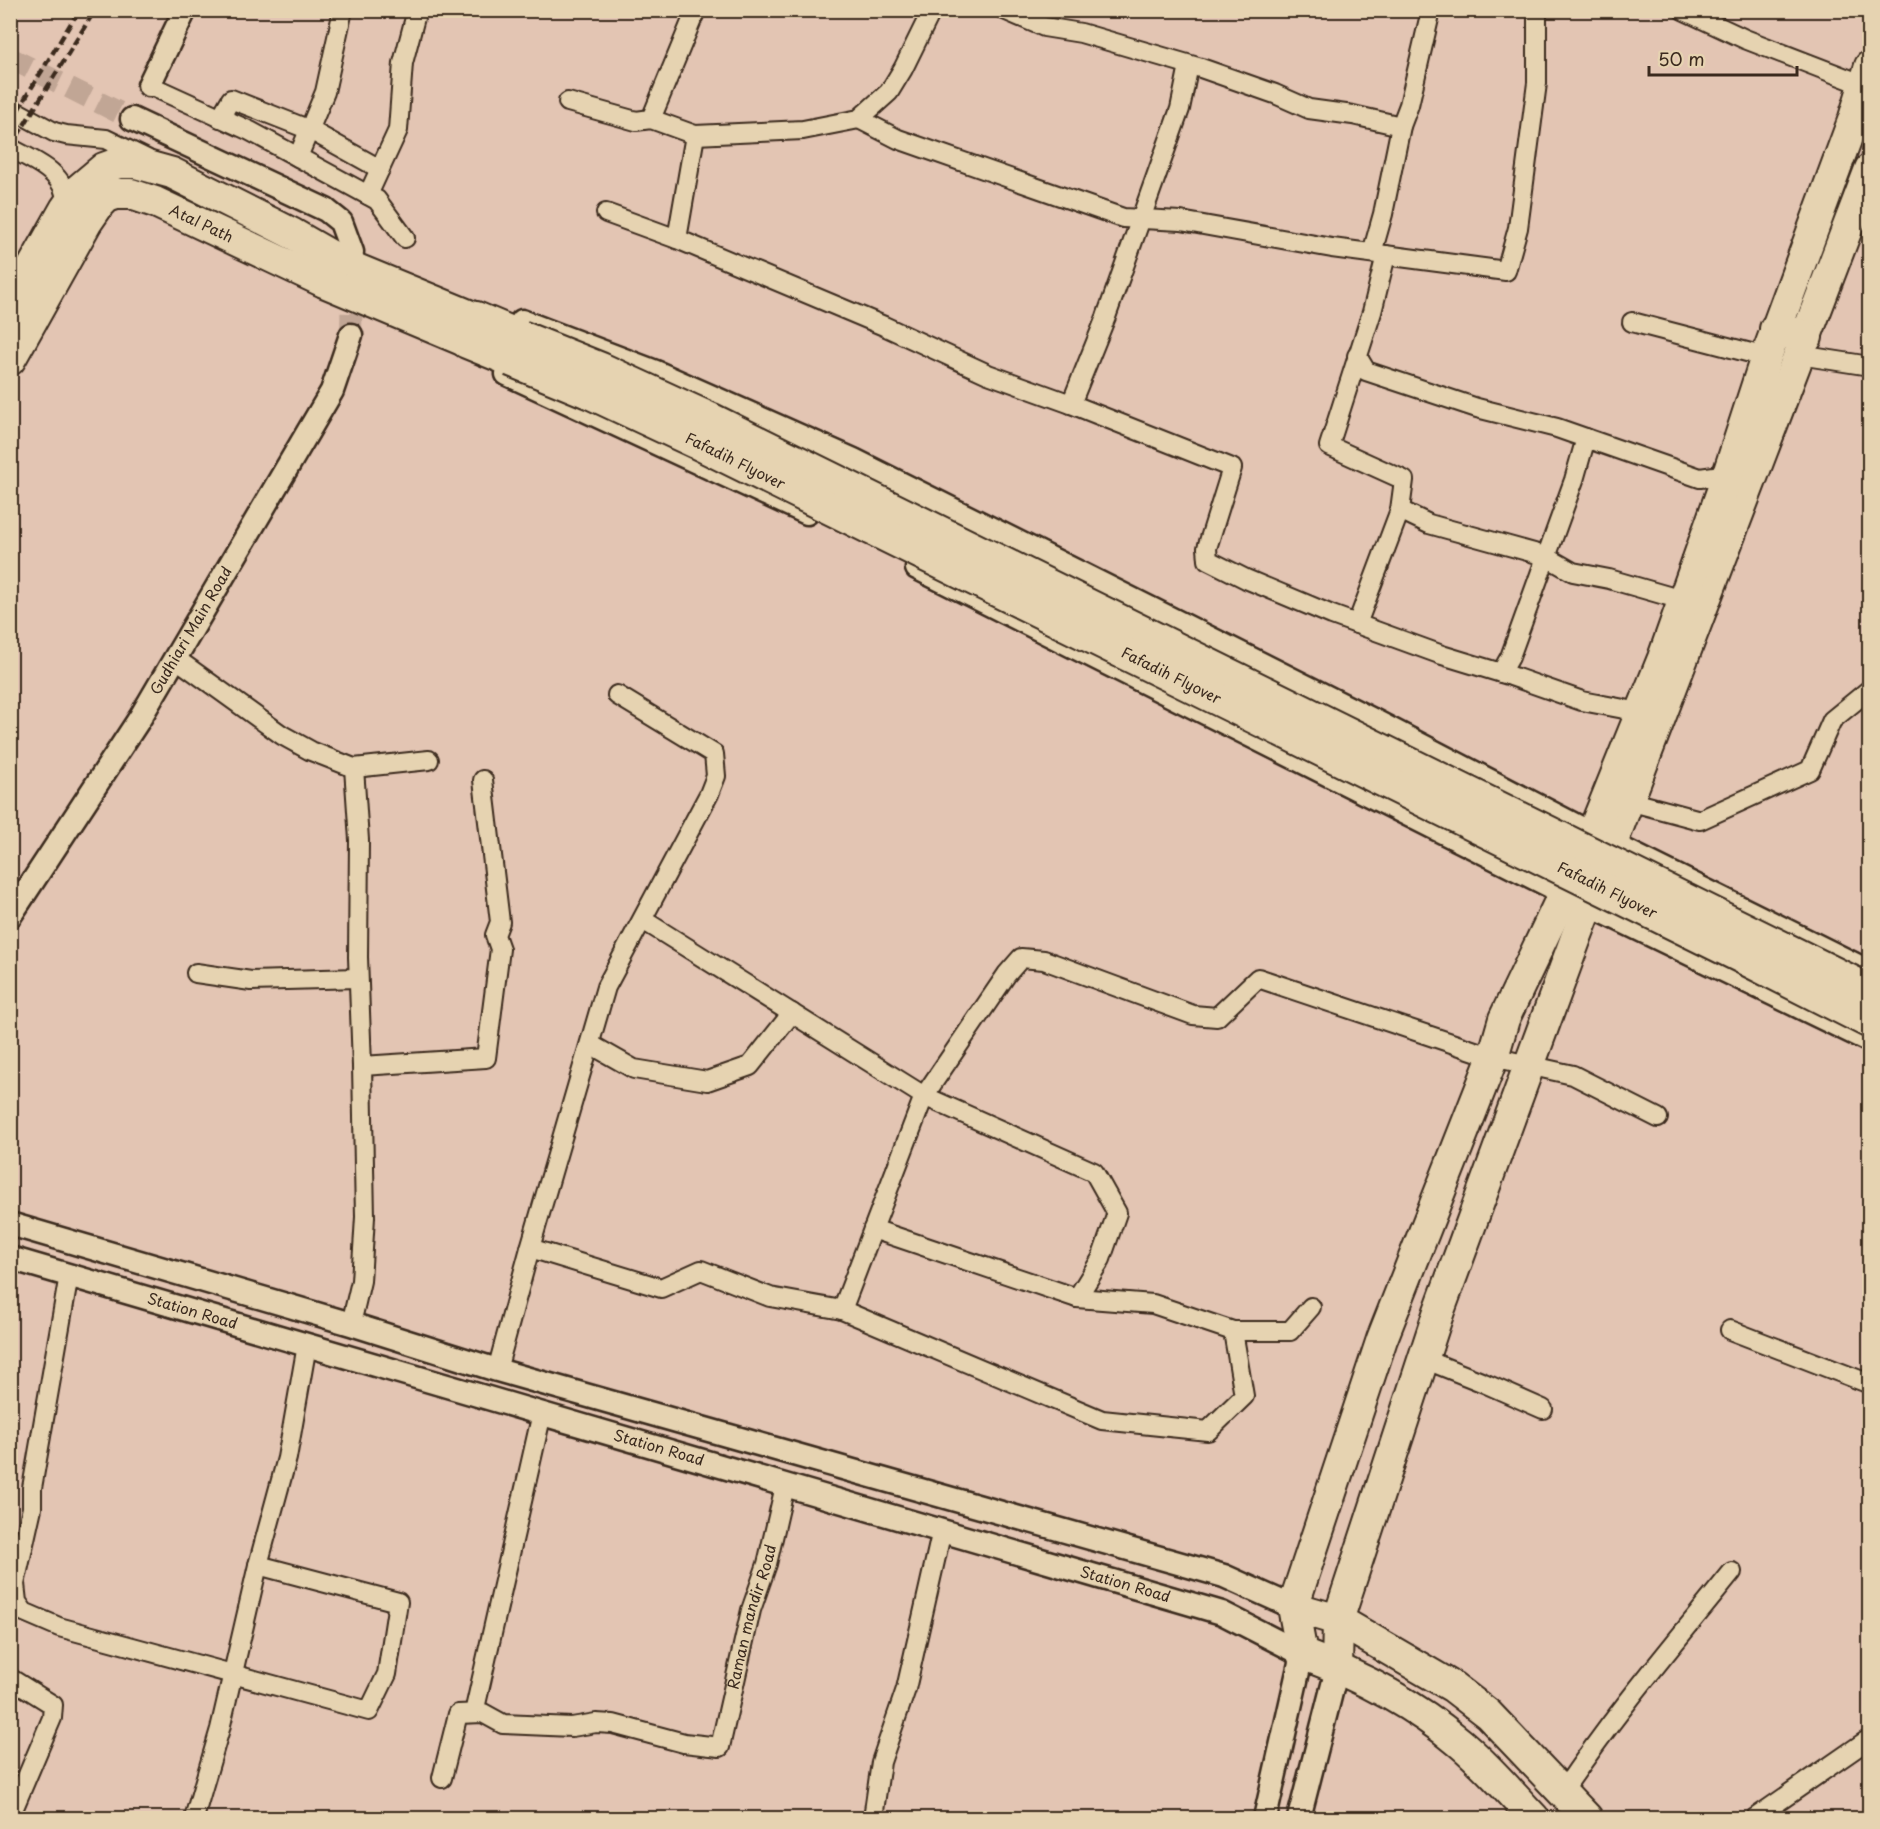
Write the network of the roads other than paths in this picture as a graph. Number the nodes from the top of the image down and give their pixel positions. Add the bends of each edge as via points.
1 (184, 10) edge
2 (342, 10) edge
3 (417, 10) edge
4 (696, 10) edge
5 (932, 10) edge
6 (1004, 10) edge
7 (1431, 10) edge
8 (1537, 10) edge
9 (1683, 10) edge
10 (1189, 65) junction
11 (1867, 75) edge
12 (149, 85) joint
13 (568, 102) dead end
14 (10, 108) edge
15 (220, 118) junction
16 (651, 118) junction
17 (132, 119) tunnel mouth
18 (859, 119) junction
19 (1401, 126) junction
20 (310, 130) junction
21 (695, 135) junction
22 (10, 148) edge
23 (298, 157) junction
24 (380, 169) junction
25 (1869, 169) edge
26 (172, 173) junction
27 (368, 195) junction
28 (65, 209) junction
29 (606, 213) dead end
30 (1141, 219) junction
31 (405, 238) dead end
32 (677, 239) junction
33 (352, 252) tunnel mouth
34 (1379, 254) junction
35 (10, 307) edge
36 (1632, 322) dead end
37 (471, 330) junction
38 (351, 335) tunnel mouth
39 (1787, 344) junction
40 (516, 348) junction
41 (1357, 356) junction
42 (10, 360) edge
43 (1869, 366) edge
44 (1071, 404) junction
45 (1586, 438) junction
46 (1728, 474) junction
47 (1400, 510) junction
48 (1545, 556) junction
49 (1682, 600) junction
50 (1357, 624) junction
51 (175, 658) junction
52 (1501, 673) junction
53 (1869, 689) edge
54 (617, 695) dead end
55 (1640, 712) junction
56 (429, 760) dead end
57 (354, 768) junction
58 (483, 780) dead end
59 (1629, 801) junction
60 (1602, 839) junction
61 (1577, 899) junction
62 (10, 916) edge
63 (643, 920) junction
64 (1869, 972) edge
65 (196, 974) dead end
66 (358, 978) junction
67 (1869, 992) edge
68 (792, 1013) junction
69 (1869, 1022) edge
70 (1869, 1041) edge
71 (590, 1044) junction
72 (1493, 1057) junction
73 (1530, 1065) junction
74 (363, 1066) junction
75 (924, 1095) junction
76 (1658, 1118) dead end
77 (10, 1224) edge
78 (873, 1228) junction
79 (530, 1248) junction
80 (10, 1257) edge
81 (69, 1275) junction
82 (1077, 1298) junction
83 (1311, 1307) dead end
84 (842, 1310) junction
85 (351, 1324) junction
86 (1730, 1330) dead end
87 (1233, 1331) junction
88 (307, 1345) junction
89 (1424, 1359) junction
90 (497, 1370) junction
91 (1869, 1384) edge
92 (1543, 1409) dead end
93 (542, 1413) junction
94 (786, 1486) junction
95 (942, 1530) junction
96 (258, 1565) junction
97 (1732, 1572) dead end
98 (1293, 1607) junction
99 (1338, 1620) junction
100 (1302, 1654) junction
101 (1337, 1669) junction
102 (233, 1675) junction
103 (10, 1678) edge
104 (474, 1713) junction
105 (1869, 1745) edge
106 (442, 1778) dead end
107 (1563, 1791) junction
108 (10, 1818) edge
109 (194, 1818) edge
110 (873, 1818) edge
111 (1266, 1818) edge
112 (1299, 1818) edge
113 (1534, 1818) edge
114 (1587, 1818) edge
115 (1755, 1818) edge

1 - 12 street
2 - 20 street via 325,92
3 - 24 street via 403,63 398,130
4 - 16 street
5 - 18 street via 889,92
6 - 10 street via 1044,27 1081,33
7 - 19 street
8 - 34 street via 1537,83 1518,228 1506,271
9 - 11 street via 1745,39
10 - 19 street via 1309,109
10 - 30 street via 1180,109
11 - 39 main road
12 - 15 street
13 - 16 street via 636,121
14 - 26 street via 54,132 105,139 126,147
15 - 20 street via 231,99
15 - 23 street
16 - 21 street
17 - 33 street via 326,210 341,222
18 - 21 street via 803,130
18 - 30 street via 898,139 1123,218
19 - 34 street
20 - 23 street
20 - 24 street
21 - 32 street
22 - 28 street via 51,172 65,194
23 - 27 street
24 - 27 street
25 - 39 main road
26 - 28 main road, Atal Path via 118,162 92,176
26 - 37 main road, Atal Path
27 - 31 street via 377,200
28 - 35 main road, Atal Path
29 - 32 street
30 - 34 street via 1181,221
30 - 44 street
32 - 44 street via 988,374
34 - 41 street via 1375,301
36 - 39 street
37 - 40 highway, Fafadih Flyover
37 - 42 main road, Atal Path via 324,282 155,202 131,194 116,194 106,197 87,222
37 - 60 street via 510,317 656,372 832,450
37 - 61 street via 484,363 824,521
38 - 51 street, Gudhiari Main Road via 332,391
39 - 43 street
39 - 46 main road
39 - 59 main road
40 - 67 highway, Fafadih Flyover, bridge via 601,369 710,419
40 - 69 highway, Fafadih Flyover, bridge via 591,393 698,442
41 - 45 street via 1366,370 1402,384
41 - 47 street via 1329,446 1404,480
44 - 50 street via 1232,468 1207,548 1208,560
45 - 46 street via 1700,478
45 - 48 street
46 - 49 main road
47 - 48 street via 1429,524
47 - 50 street
48 - 49 street via 1573,572
48 - 52 street
49 - 55 main road
50 - 52 street
51 - 57 street via 282,735
51 - 62 street, Gudhiari Main Road
52 - 55 street via 1582,701
53 - 59 street via 1832,720 1810,770 1700,820
54 - 63 street via 714,754 716,776 709,794
55 - 60 main road
56 - 57 street
57 - 66 street via 359,840
58 - 74 street via 500,922 495,935 500,949 486,1058
59 - 60 main road
60 - 61 main road
60 - 64 street
61 - 70 street
61 - 72 main road via 1504,1019
61 - 73 main road
63 - 68 street
63 - 71 street via 606,987
65 - 66 street via 251,981
66 - 74 street
68 - 71 street via 750,1066 706,1081 634,1069
68 - 75 street
71 - 79 street
72 - 73 street
72 - 75 street via 1258,978 1216,1017 1193,1015 1044,960 1021,958
72 - 98 main road via 1383,1339
73 - 76 street via 1573,1075
73 - 89 main road
74 - 85 street via 365,1217 361,1281
75 - 78 street
75 - 82 street via 1094,1172 1117,1213 1101,1259
77 - 85 street, Station Road
78 - 82 street
78 - 84 street
79 - 84 street via 661,1288 701,1270 770,1297
79 - 90 street
80 - 81 street, Station Road
81 - 88 street, Station Road
81 - 102 street via 32,1488 32,1508 15,1584 17,1602 24,1612 59,1627
82 - 87 street via 1153,1304
83 - 87 street via 1290,1331
84 - 87 street via 1102,1420 1208,1431 1244,1396
85 - 90 street, Station Road
86 - 91 street
88 - 93 street, Station Road
88 - 96 street via 287,1458
89 - 92 street
89 - 99 main road
90 - 98 street, Station Road via 1224,1576
93 - 94 street, Station Road
93 - 104 street
94 - 95 street, Station Road
94 - 104 street, Raman mandir Road via 751,1610 720,1747 684,1743 613,1724 502,1724 483,1713
95 - 100 street, Station Road via 1222,1613
95 - 110 street via 906,1689 881,1762
96 - 102 street
96 - 102 street via 398,1602 387,1674 369,1711
97 - 107 street via 1599,1737
98 - 99 main road
98 - 100 main road
99 - 101 main road
99 - 107 main road via 1453,1687 1488,1714
100 - 101 main road
100 - 111 street
101 - 112 street
101 - 113 main road via 1430,1719 1461,1744
102 - 109 street
103 - 108 street via 53,1705 52,1718
104 - 106 street via 458,1714
105 - 115 street via 1866,1741
107 - 114 main road

